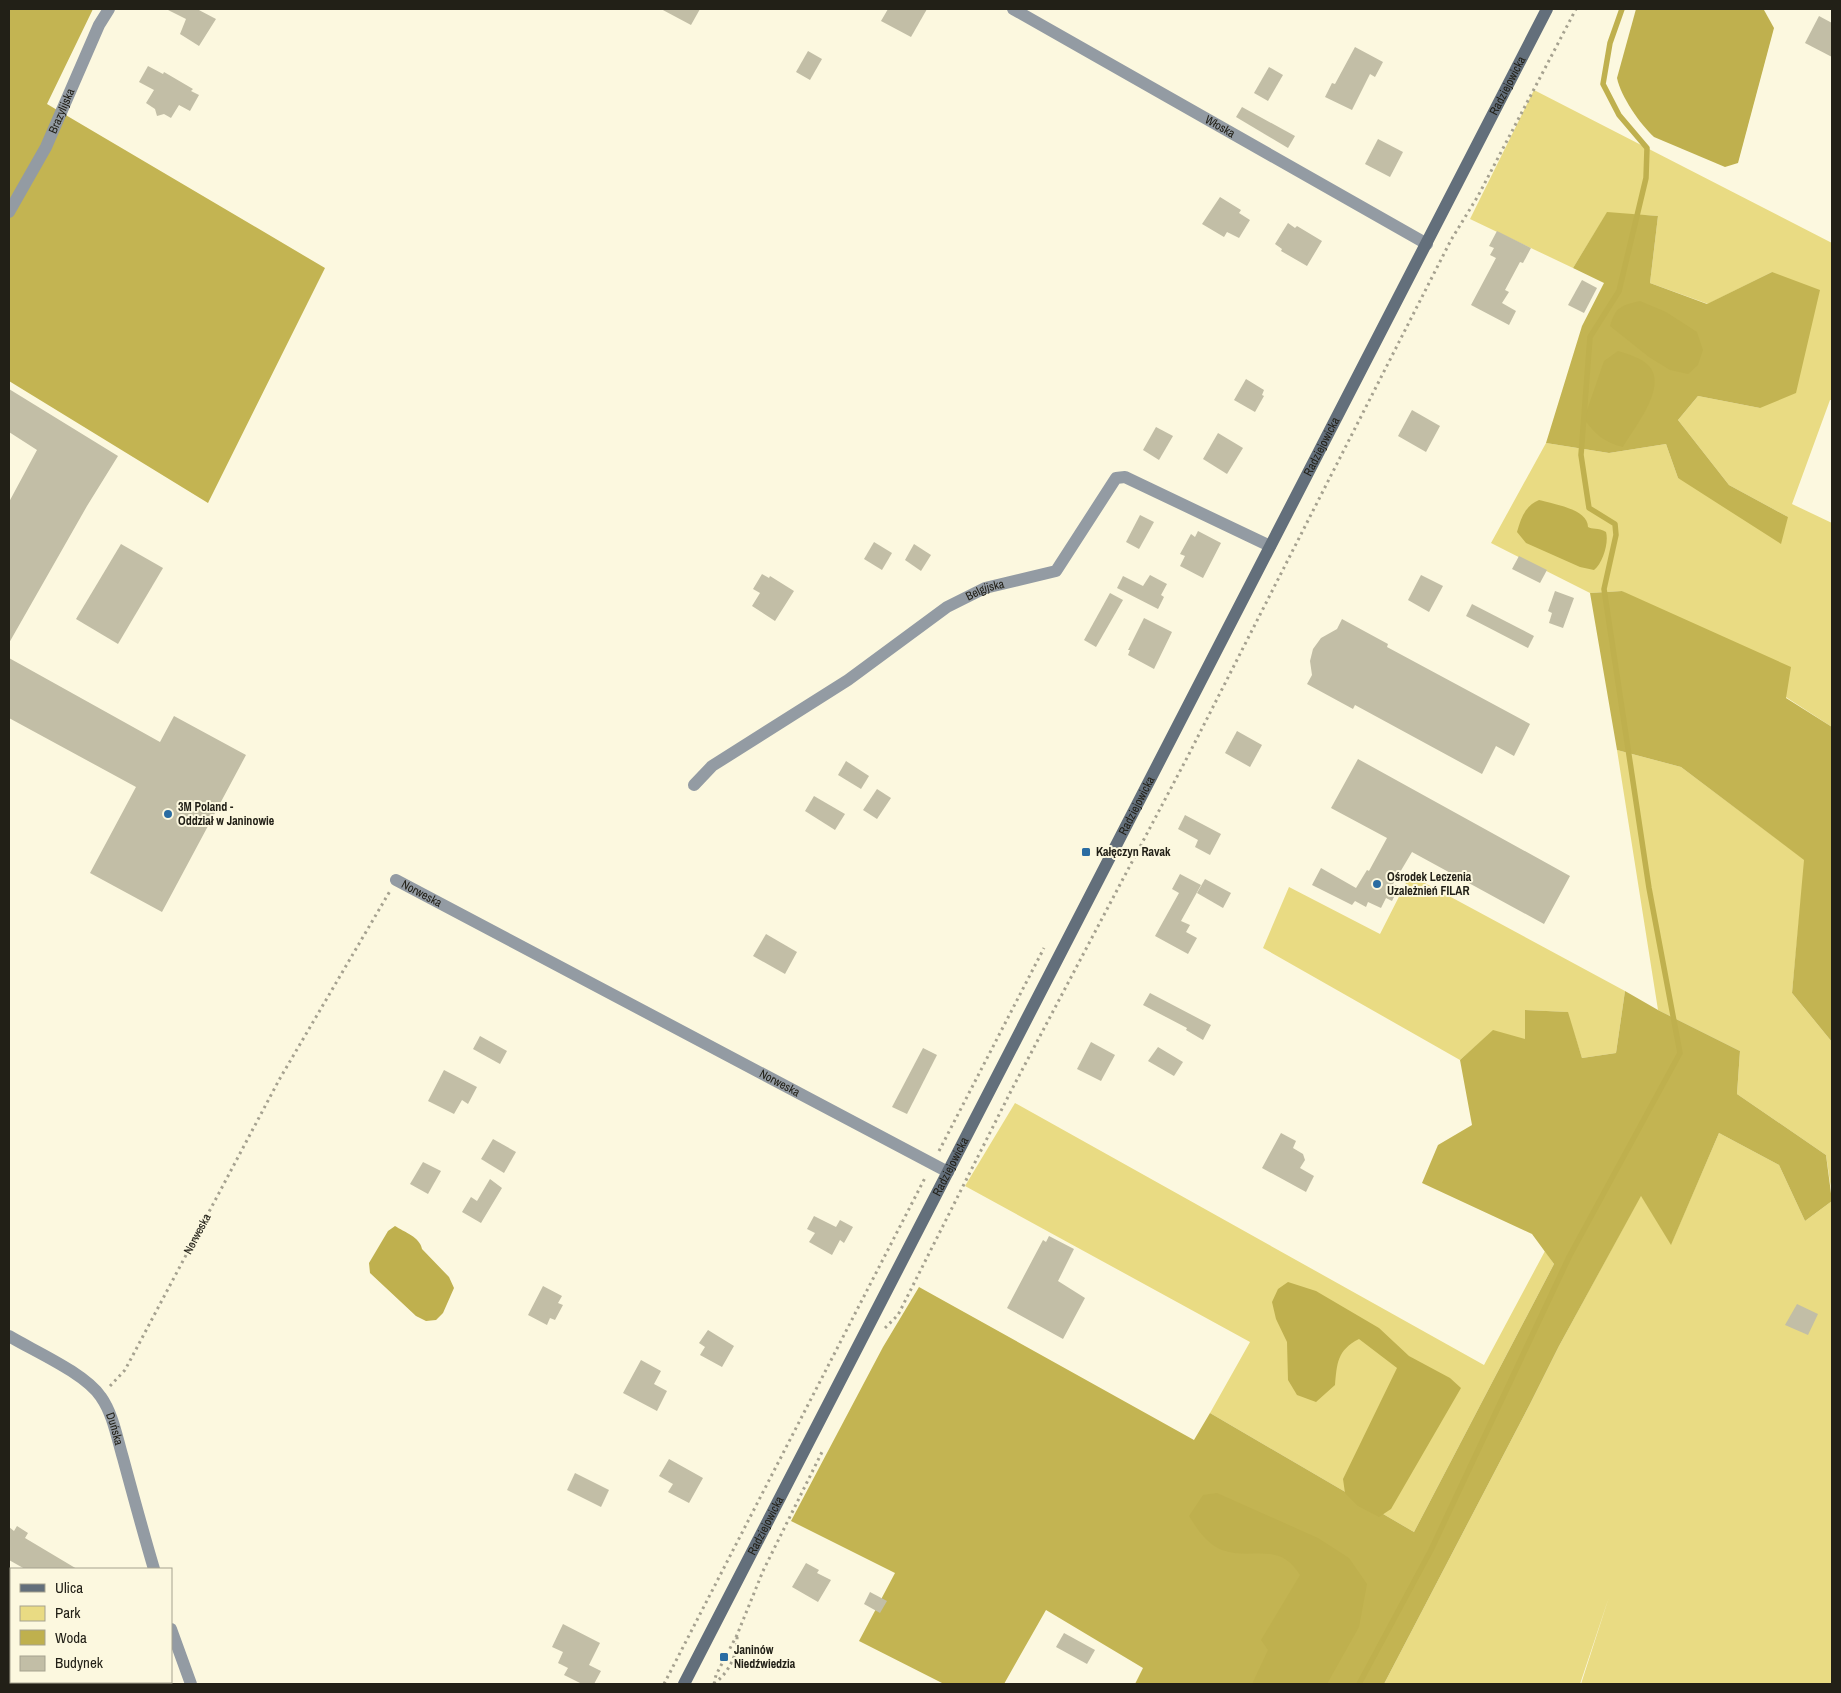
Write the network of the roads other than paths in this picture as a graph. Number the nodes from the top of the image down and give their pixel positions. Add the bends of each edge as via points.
1 (109, 9) edge
2 (1013, 9) edge
3 (1547, 9) edge
4 (9, 212) edge
5 (1427, 244) junction
6 (1270, 546) junction
7 (694, 785) dead end
8 (396, 880) road end
9 (948, 1172) junction
10 (9, 1336) edge
11 (154, 1568) edge
12 (172, 1632) edge
13 (191, 1684) edge
14 (684, 1684) edge

1 - 4 street, Brazylijska via 99,24 46,147
2 - 5 street, Włoska
3 - 5 main road, Radziejowicka
5 - 6 main road, Radziejowicka
6 - 7 street, Belgijska via 1125,477 1116,478 1056,571 985,588 947,607 848,680 712,766
6 - 9 main road, Radziejowicka
8 - 9 street, Norweska
9 - 14 main road, Radziejowicka
10 - 11 street, Duńska via 74,1373 101,1396 116,1432
12 - 13 street

